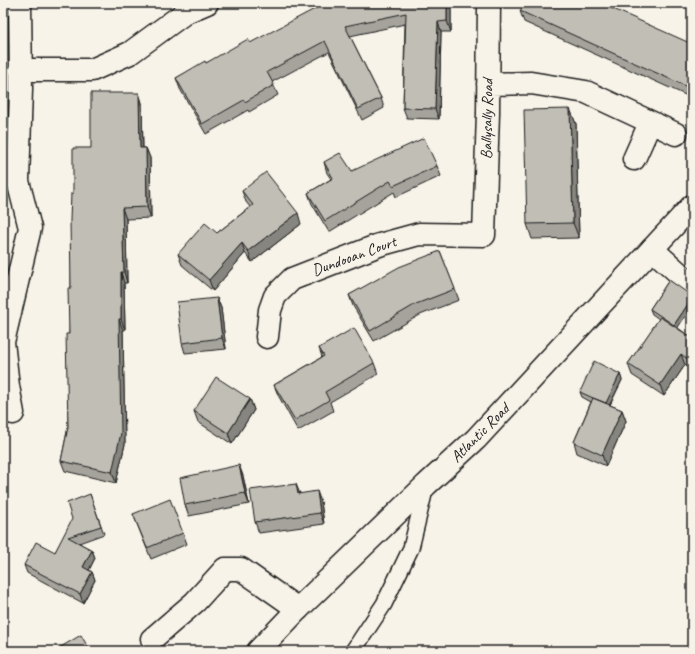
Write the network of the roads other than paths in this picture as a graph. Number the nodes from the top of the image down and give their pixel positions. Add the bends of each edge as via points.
1 (20, 3) edge
2 (206, 3) edge
3 (489, 3) edge
4 (20, 70) junction
5 (488, 84) junction
6 (650, 123) junction
7 (676, 134) dead end
8 (634, 159) dead end
9 (692, 206) edge
10 (484, 235) joint
11 (652, 249) junction
12 (692, 285) edge
13 (267, 337) dead end
14 (13, 413) dead end
15 (426, 485) junction
16 (298, 609) junction
17 (152, 639) dead end
18 (258, 651) edge
19 (354, 651) edge

1 - 4 street
2 - 4 street via 186,12 130,52 92,70
3 - 5 street, Ballysally Road
4 - 14 street via 18,181 30,228 4,342
5 - 6 street via 531,83 586,92
5 - 10 street, Ballysally Road
6 - 7 street
6 - 8 street
9 - 11 street, Atlantic Road
10 - 13 street, Dundooan Court via 419,234 379,245 292,279 275,296 270,310
11 - 12 street
11 - 15 street, Atlantic Road via 476,439
15 - 16 street, Atlantic Road
15 - 19 lane via 411,548 384,604
16 - 17 street via 241,569 224,570 195,602
16 - 18 street, Atlantic Road

